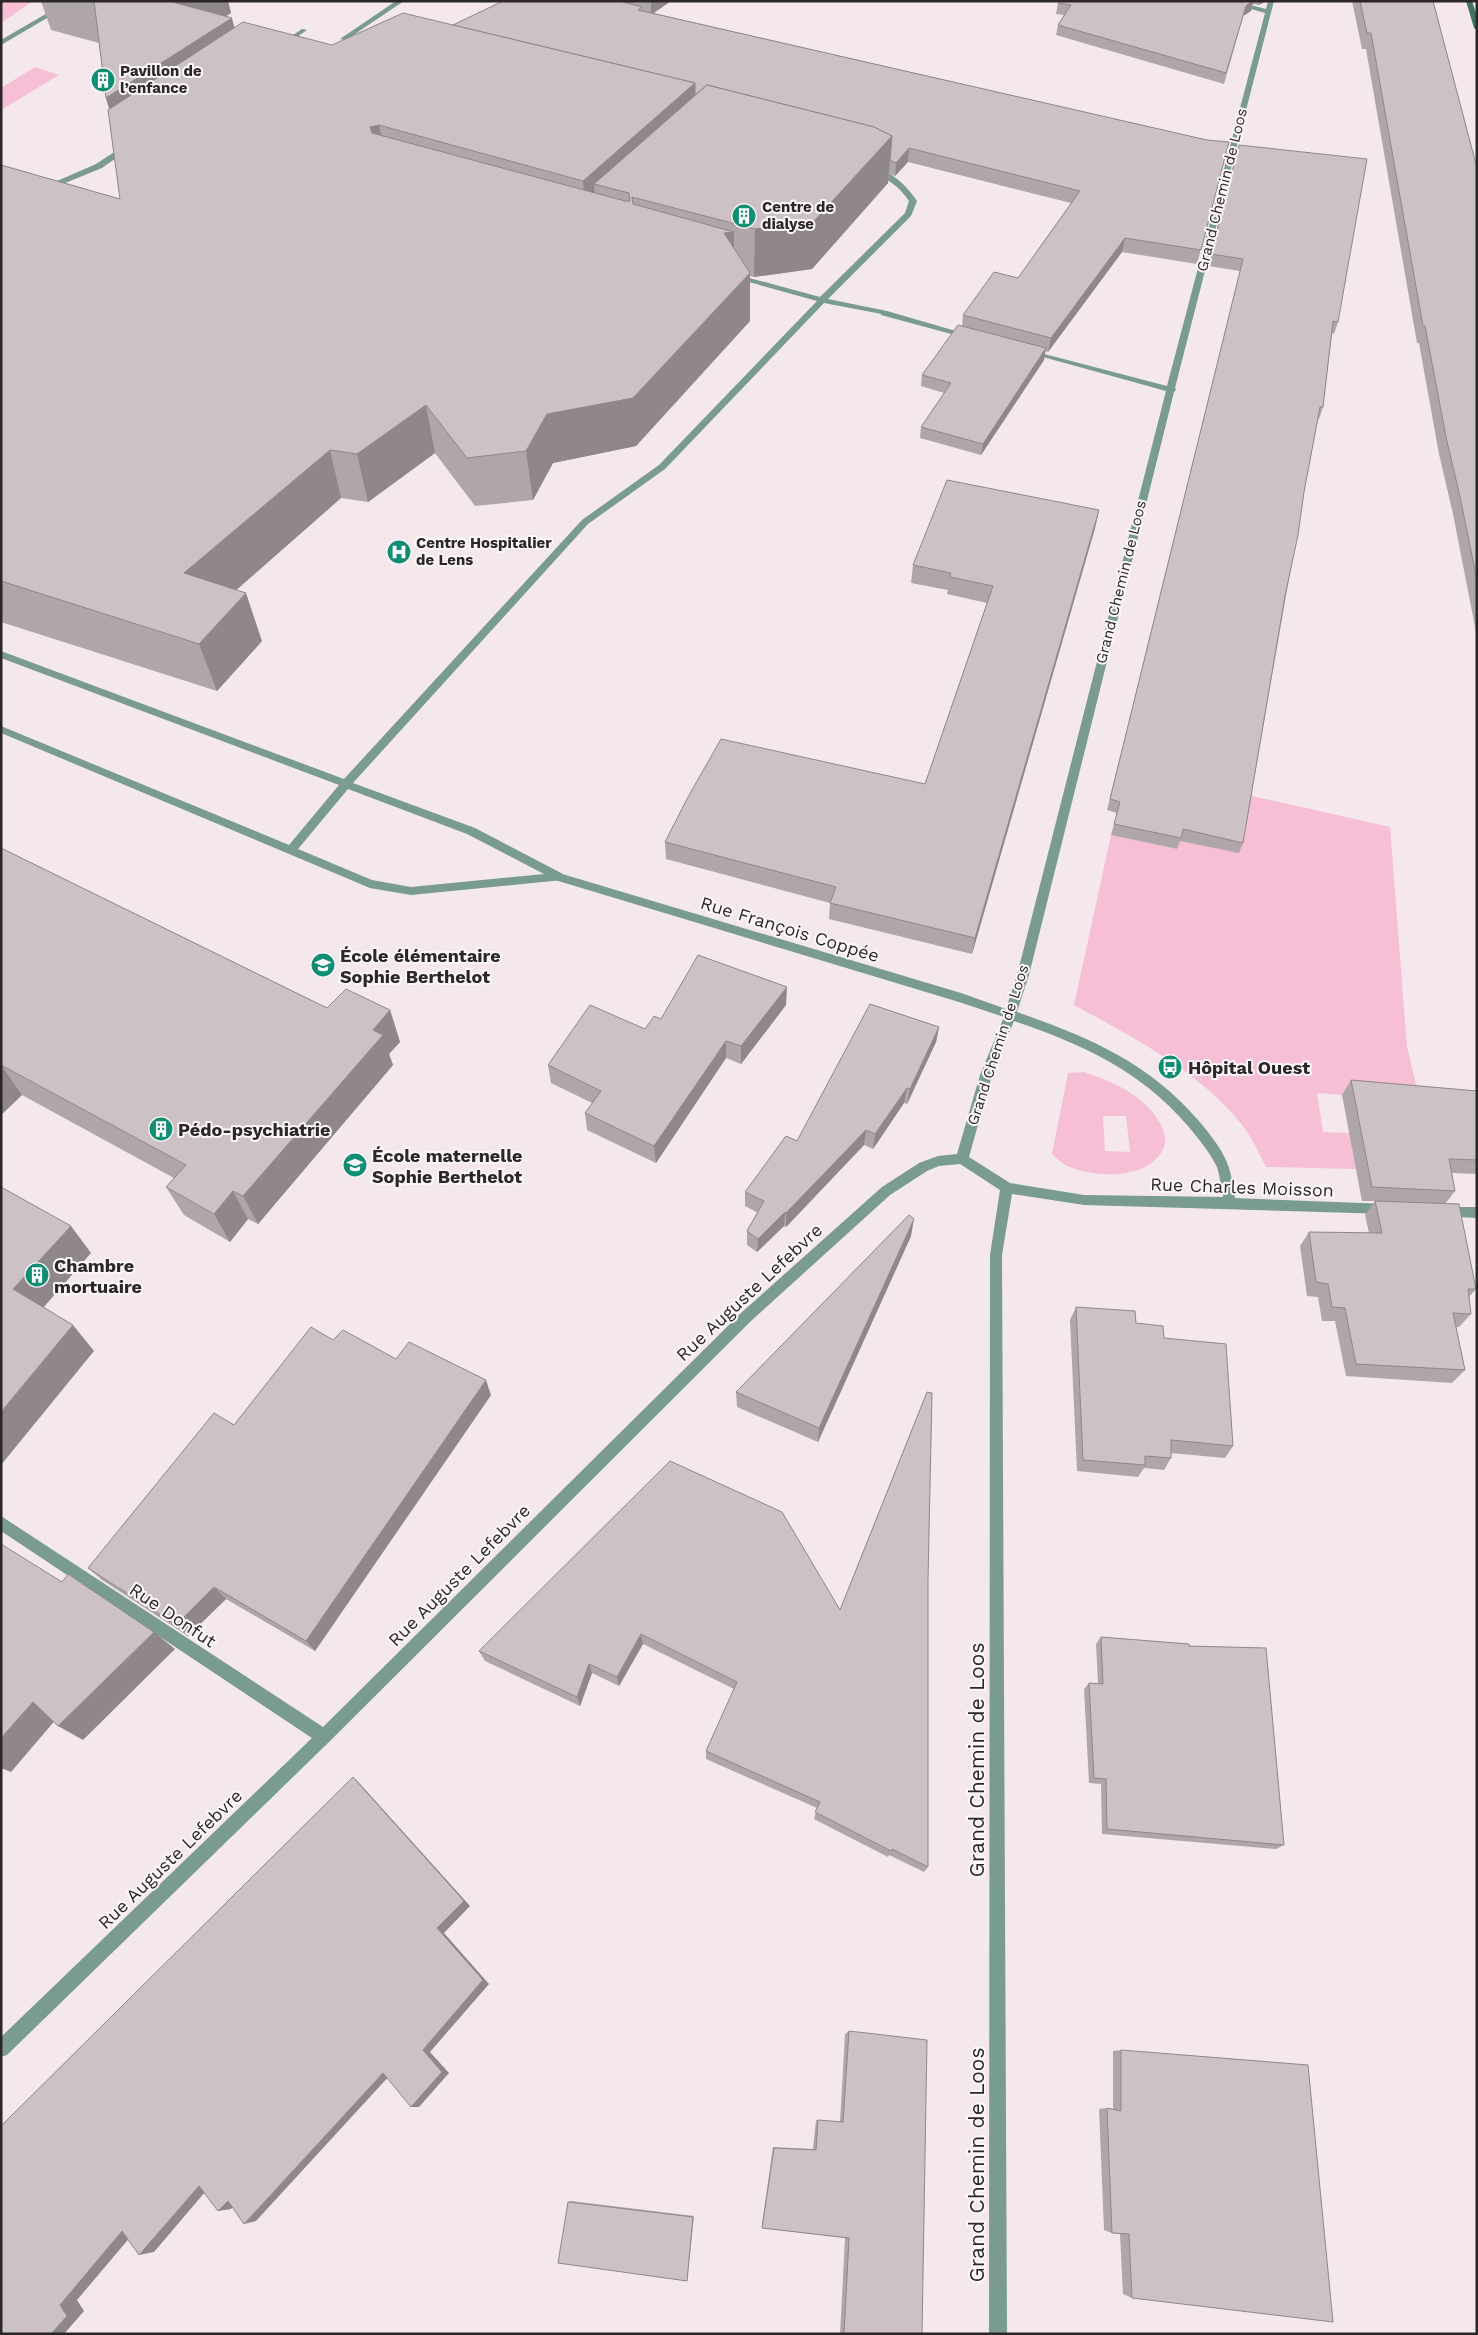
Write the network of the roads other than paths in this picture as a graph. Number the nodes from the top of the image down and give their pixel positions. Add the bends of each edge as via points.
1 (73, 1) edge
2 (401, 1) edge
3 (1226, 1) edge
4 (1271, 1) edge
5 (1469, 1) edge
6 (1268, 12) junction
7 (1477, 28) edge
8 (304, 30) dead end
9 (1, 43) edge
10 (371, 46) edge
11 (272, 52) edge
12 (132, 144) edge
13 (866, 169) edge
14 (37, 191) edge
15 (726, 273) edge
16 (822, 300) junction
17 (980, 338) edge
18 (1018, 349) edge
19 (1172, 390) junction
20 (1, 654) edge
21 (1, 729) edge
22 (347, 783) junction
23 (292, 849) junction
24 (559, 877) junction
25 (1010, 1016) junction
26 (962, 1159) junction
27 (1008, 1188) junction
28 (1230, 1203) junction
29 (1400, 1210) edge
30 (1429, 1211) edge
31 (1477, 1213) edge
32 (1, 1523) edge
33 (324, 1737) junction
34 (1, 2048) edge
35 (998, 2334) edge

1 - 9 street
2 - 10 street via 343,39
3 - 6 street
4 - 6 street, Grand Chemin de Loos
5 - 7 main road
6 - 19 street, Grand Chemin de Loos via 1228,147
8 - 11 street
12 - 14 street via 99,166
13 - 16 street via 891,176 904,186 913,201 908,214
15 - 16 street
16 - 17 street
16 - 22 street via 662,467 585,522
18 - 19 street
19 - 25 street, Grand Chemin de Loos
20 - 22 street
21 - 23 street
22 - 23 street
22 - 24 street via 471,831
23 - 24 street via 370,884 411,891
24 - 25 street, Rue François Coppée via 961,998
25 - 26 street, Grand Chemin de Loos via 986,1075
25 - 28 street, Rue François Coppée via 1060,1032 1112,1056 1145,1077 1179,1107 1204,1136 1223,1167
26 - 27 street
26 - 33 street, Rue Auguste Lefebvre via 938,1161 923,1167 886,1191 746,1317
27 - 28 street, Rue Charles Moisson via 1084,1200
27 - 35 street, Grand Chemin de Loos via 996,1256
28 - 29 street, Rue Charles Moisson
30 - 31 street
32 - 33 street, Rue Donfut
33 - 34 street, Rue Auguste Lefebvre

